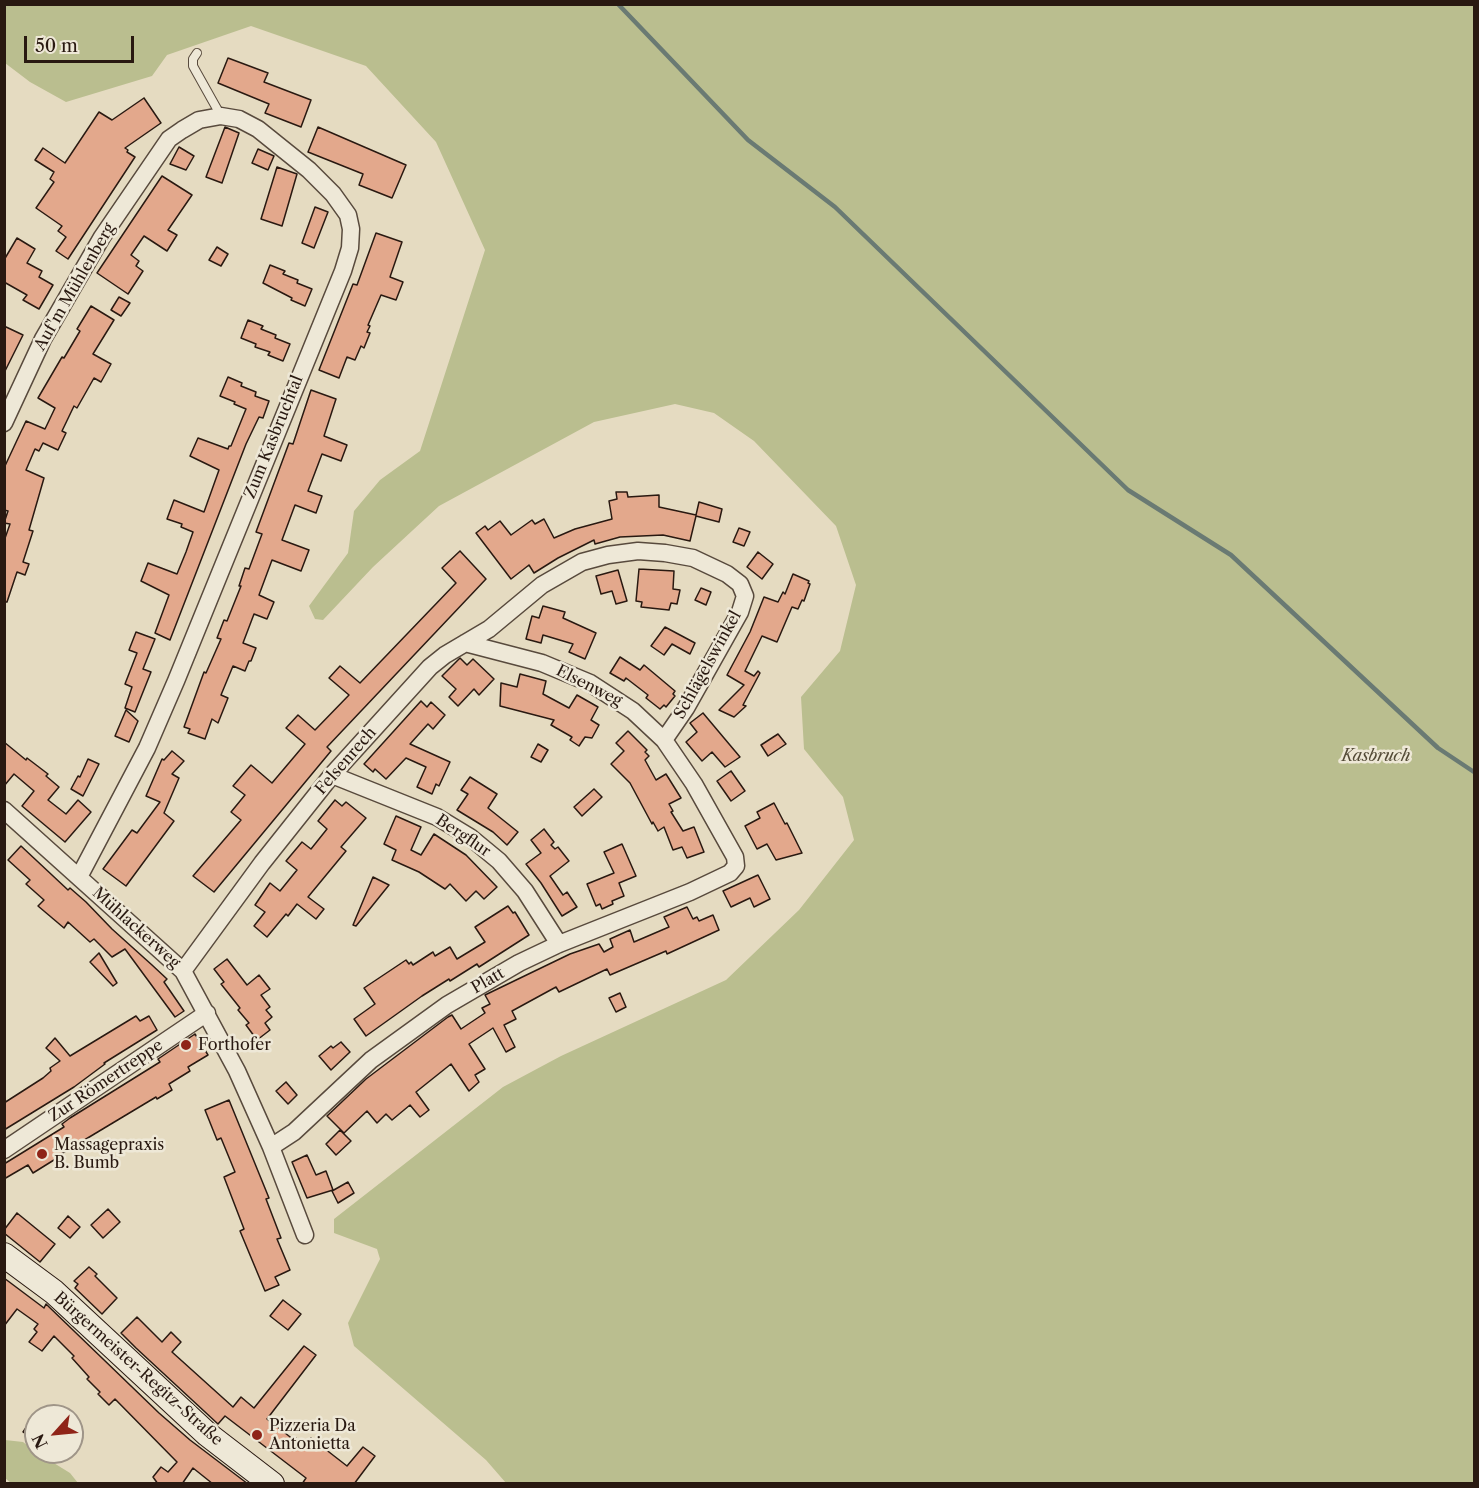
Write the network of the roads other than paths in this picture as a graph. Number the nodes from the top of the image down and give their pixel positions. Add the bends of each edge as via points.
1 (197, 53) dead end
2 (221, 116) junction
3 (4, 423) edge
4 (542, 585) joint
5 (465, 643) junction
6 (664, 740) junction
7 (332, 775) junction
8 (4, 810) edge
9 (736, 866) joint
10 (79, 877) junction
11 (559, 944) junction
12 (183, 971) junction
13 (207, 1013) junction
14 (271, 1147) junction
15 (4, 1150) edge
16 (305, 1235) dead end
17 (4, 1255) edge
18 (272, 1484) edge

1 - 2 lane via 193,66
2 - 3 street, Auf'm Mühlenberg via 199,120 169,139 102,237 27,371
2 - 10 street, Zum Kasbruchtal via 239,119 258,129 333,194 348,215 350,248 176,681 147,748
4 - 5 street, Felsenrech via 489,629
4 - 6 street, Schlägelswinkel via 582,562 638,551 693,558 727,573 740,585 745,596 740,612
5 - 6 street, Elsenweg via 542,663 590,683 633,711
5 - 7 street, Felsenrech via 430,667
6 - 9 street, Elsenweg via 694,784 735,857
7 - 11 street, Bergflur via 437,817 470,837 499,861 525,891
7 - 12 street, Felsenrech
8 - 10 street, Mühlackerweg
9 - 11 street, Platt via 730,873 690,892
10 - 12 street, Mühlackerweg
11 - 14 street, Platt via 475,988 407,1032 294,1132
12 - 13 street, Mühlackerweg
13 - 14 street, Mühlackerweg
13 - 15 street, Zur Römertreppe
14 - 16 street, Mühlackerweg
17 - 18 street, Bürgermeister-Regitz-Straße via 54,1292 207,1434

